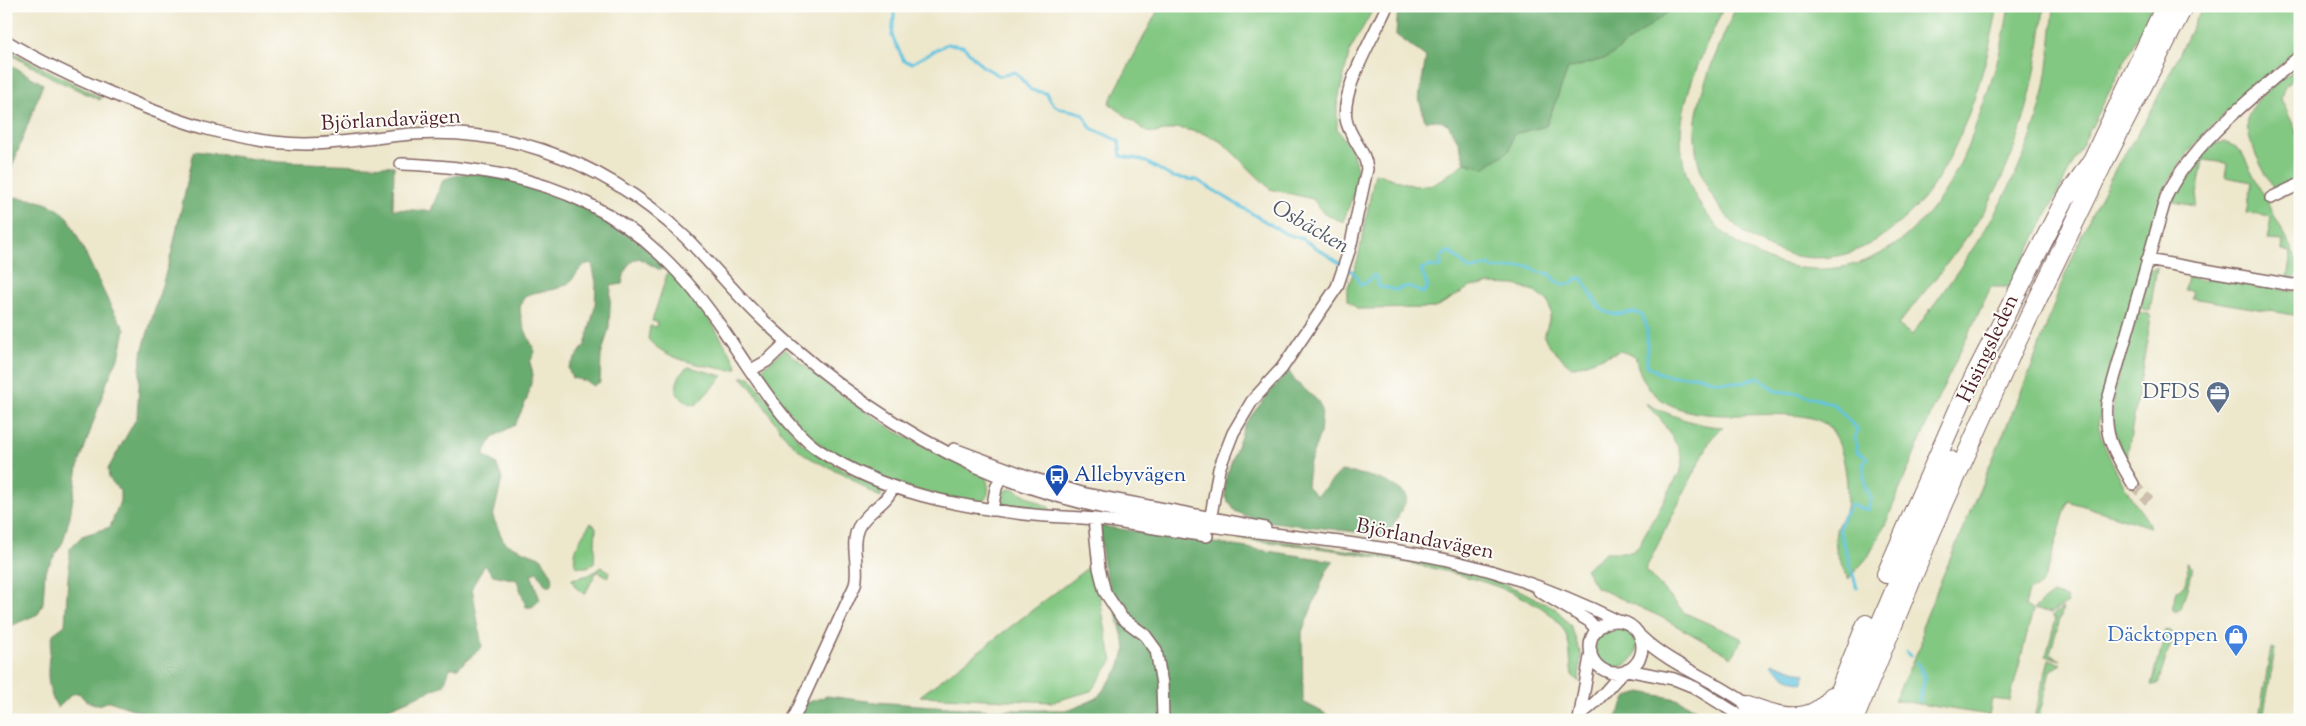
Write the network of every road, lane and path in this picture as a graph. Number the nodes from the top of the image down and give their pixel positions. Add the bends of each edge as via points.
1 (1387, 6) edge
2 (2164, 6) edge
3 (2184, 9) edge
4 (6, 41) edge
5 (2300, 56) edge
6 (401, 164) dead end
7 (2097, 164) junction
8 (2300, 184) edge
9 (2271, 198) dead end
10 (2147, 260) junction
11 (2300, 284) edge
12 (787, 342) junction
13 (751, 370) junction
14 (1952, 468) junction
15 (1003, 473) junction
16 (2133, 484) tunnel mouth
17 (893, 487) junction
18 (992, 510) junction
19 (1094, 519) junction
20 (1209, 527) junction
21 (1531, 586) junction
22 (1618, 621) junction
23 (1597, 630) junction
24 (1640, 636) junction
25 (1591, 650) junction
26 (1625, 671) junction
27 (1840, 684) junction
28 (1748, 712) edge
29 (1580, 717) edge
30 (793, 720) edge
31 (1163, 720) edge
32 (1768, 720) edge
33 (1827, 720) edge
34 (1839, 720) edge
35 (1854, 720) edge
36 (1867, 720) edge

1 - 20 street via 1364,54 1347,103 1348,126 1365,156 1367,169 1347,260 1324,308 1282,368 1252,401 1233,433 1218,469
2 - 7 highway, Hisingsleden
3 - 7 highway, Hisingsleden
4 - 12 street, Björlandavägen via 99,89 174,119 224,134 305,144 417,134 475,135 555,154 610,180 659,214
5 - 10 street via 2245,104 2190,159 2166,197
6 - 13 street, Björlandavägen via 472,169 514,177 572,197 616,218 650,244 684,277
7 - 14 highway, Hisingsleden via 2018,340
7 - 27 highway via 2064,201 1964,396
7 - 36 highway via 2062,266 1936,546
8 - 9 street
10 - 11 street
10 - 16 street via 2106,403 2109,441
12 - 13 street via 767,361
12 - 15 street, Björlandavägen via 847,390 915,433 970,464
13 - 17 street, Björlandavägen via 791,424 811,444 841,464
14 - 34 highway, Hisingsleden
14 - 35 highway, Hisingsleden
15 - 18 street
15 - 20 street, Björlandavägen
17 - 18 street, Björlandavägen via 945,502
17 - 30 street via 858,528 854,547 857,574 853,591
18 - 19 street, Björlandavägen
19 - 20 street, Björlandavägen via 1154,528
19 - 31 street via 1105,592 1122,618 1146,635 1156,650 1162,684
20 - 21 street, Björlandavägen via 1311,538 1438,558 1494,572
21 - 22 street, Björlandavägen via 1557,592
21 - 23 street, Björlandavägen
22 - 23 street via 1604,624
22 - 24 street via 1632,626
23 - 25 street
24 - 26 street via 1642,652 1636,663
24 - 28 street via 1669,660 1712,682
25 - 26 street via 1604,669
25 - 29 street
26 - 28 street via 1674,679
26 - 29 street
27 - 28 highway via 1823,710 1810,718 1783,719
27 - 33 highway
28 - 32 street

